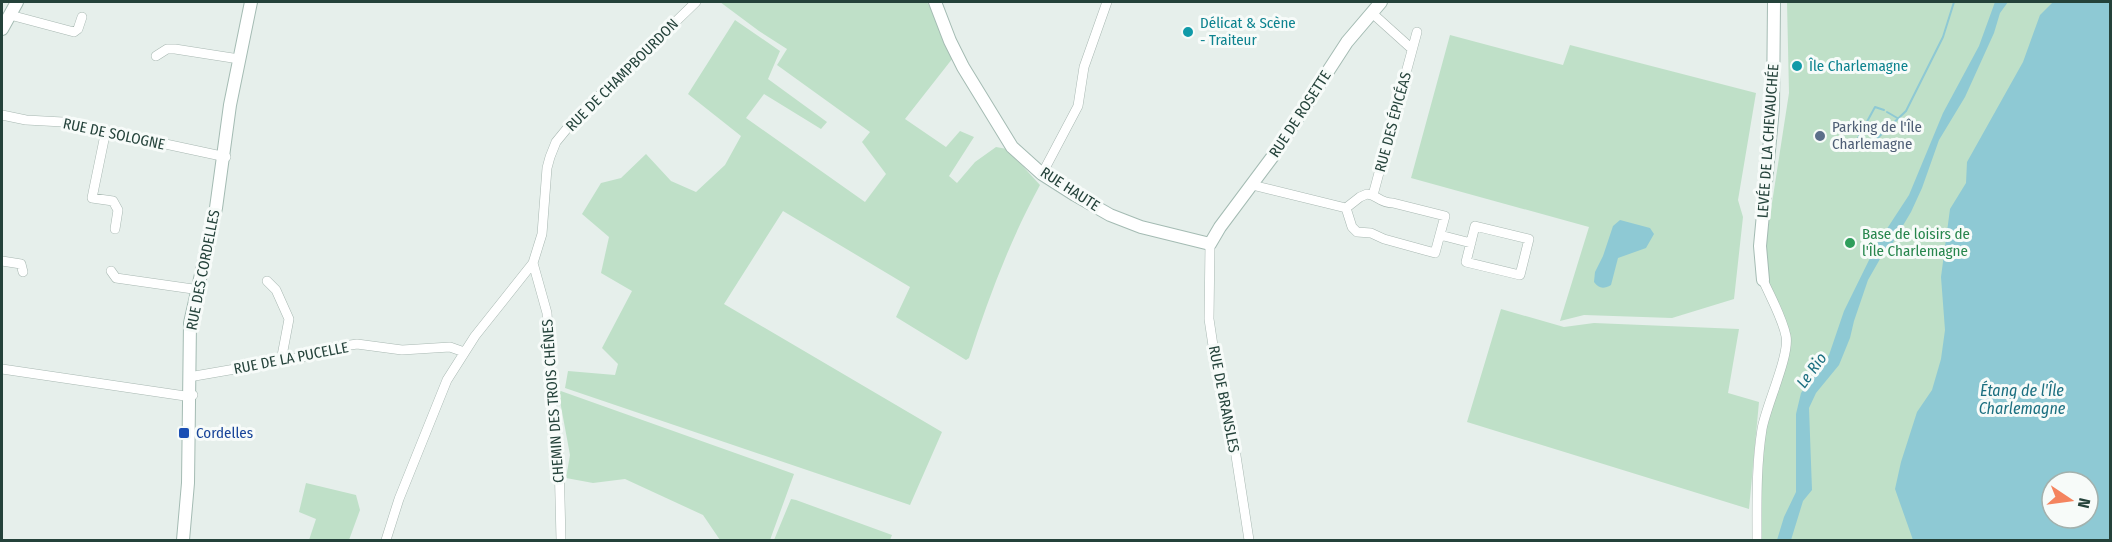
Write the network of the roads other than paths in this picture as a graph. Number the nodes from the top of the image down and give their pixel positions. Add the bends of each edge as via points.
1 (17, 2) edge
2 (251, 2) edge
3 (696, 2) edge
4 (935, 2) edge
5 (1107, 2) edge
6 (1381, 2) edge
7 (1774, 2) edge
8 (1372, 13) junction
9 (10, 15) junction
10 (82, 17) dead end
11 (2, 28) edge
12 (1417, 32) dead end
13 (1412, 49) junction
14 (156, 56) dead end
15 (239, 59) junction
16 (2, 115) edge
17 (106, 130) junction
18 (224, 157) junction
19 (1042, 174) junction
20 (1251, 185) junction
21 (1373, 195) junction
22 (1346, 208) junction
23 (115, 230) dead end
24 (1440, 235) junction
25 (1471, 243) junction
26 (1210, 250) junction
27 (2, 261) edge
28 (533, 263) junction
29 (111, 271) dead end
30 (23, 272) dead end
31 (1763, 280) joint
32 (267, 281) dead end
33 (199, 290) junction
34 (464, 352) junction
35 (281, 361) junction
36 (2, 369) edge
37 (189, 377) junction
38 (191, 395) junction
39 (183, 540) edge
40 (386, 540) edge
41 (561, 540) edge
42 (1249, 540) edge
43 (1757, 540) edge

1 - 9 street
2 - 15 street, RUE DES CORDELLES
3 - 28 street, RUE DE CHAMPBOURDON via 556,142 547,168 542,234
4 - 19 street, RUE HAUTE via 963,67 1012,147
5 - 19 street via 1084,67 1078,105
6 - 8 street, RUE DE ROSETTE
7 - 31 street, LEVÉE DE LA CHEVAUCHÉE via 1773,108 1760,246
8 - 13 street
8 - 20 street, RUE DE ROSETTE via 1347,42
9 - 10 street via 74,33
9 - 11 street
12 - 13 street, RUE DES ÉPICÉAS
13 - 21 street, RUE DES ÉPICÉAS
14 - 15 street via 176,49
15 - 18 street, RUE DES CORDELLES
16 - 17 street, RUE DE SOLOGNE
17 - 18 street, RUE DE SOLOGNE
17 - 23 street via 92,198 113,201 118,210
18 - 33 street, RUE DES CORDELLES
19 - 26 street, RUE HAUTE via 1110,215
20 - 22 street
20 - 26 street, RUE DE ROSETTE via 1220,227
21 - 22 street via 1360,197
21 - 24 street via 1385,203 1444,216
22 - 24 street via 1357,232 1371,233 1384,240 1435,253
24 - 25 street
25 - 25 street via 1466,262 1520,275 1529,239 1475,226
26 - 42 street, RUE DE BRANSLES via 1209,319
27 - 30 street via 21,264
28 - 34 street, RUE DE CHAMPBOURDON
28 - 41 street, CHEMIN DES TROIS CHÊNES via 547,313 559,458
29 - 33 street via 116,278
31 - 43 street via 1786,336 1784,358 1762,431
32 - 35 street via 276,290 289,319
33 - 37 street, RUE DES CORDELLES via 190,323
34 - 35 street, RUE DE LA PUCELLE via 450,347 402,350 357,344
34 - 40 street, RUE DE CHAMPBOURDON via 447,380
35 - 37 street, RUE DE LA PUCELLE
36 - 38 street
37 - 38 street, RUE DES CORDELLES
38 - 39 street, RUE DES CORDELLES

